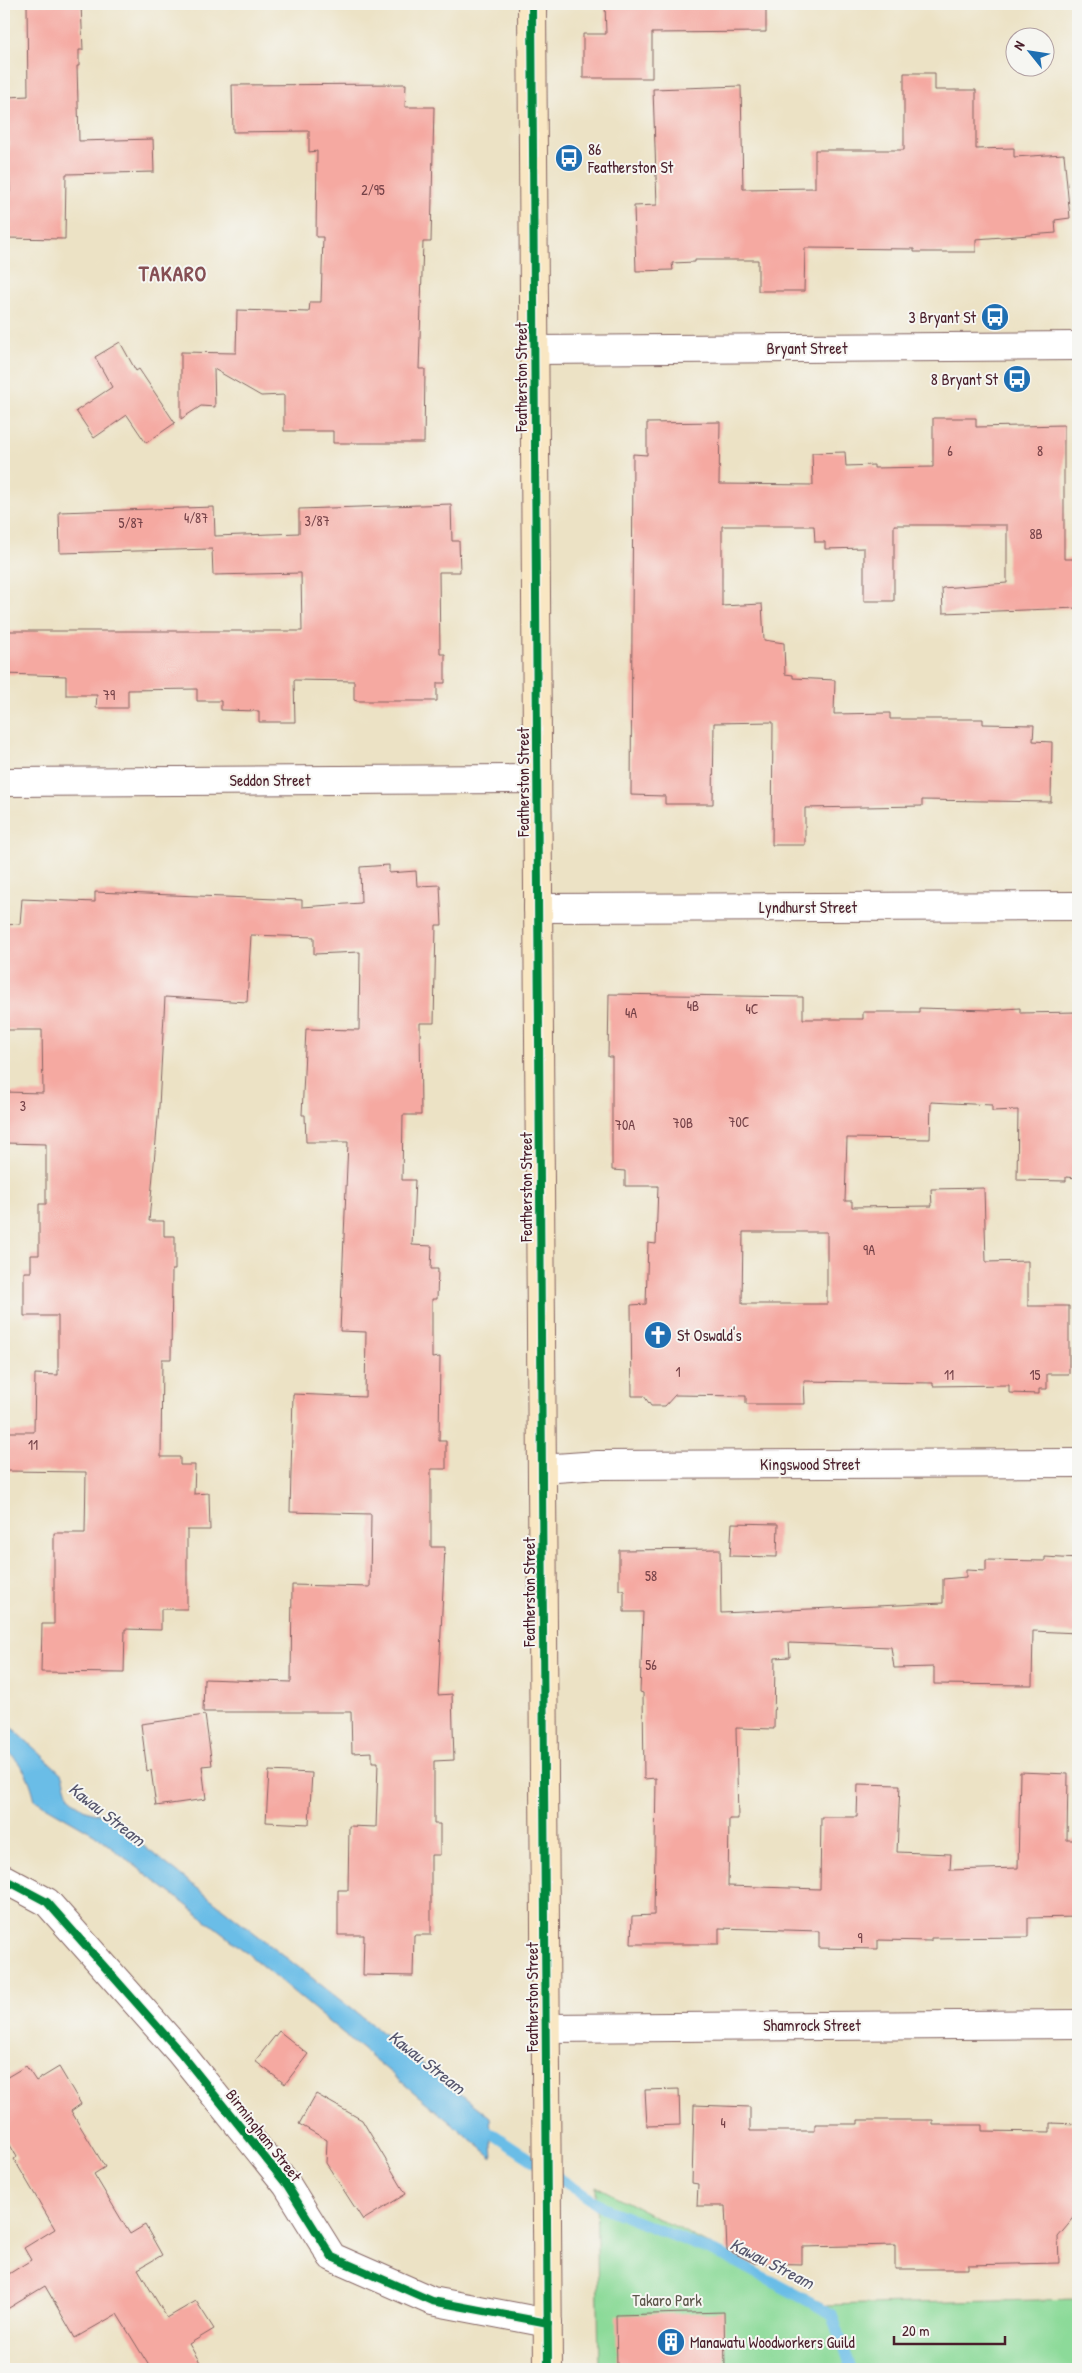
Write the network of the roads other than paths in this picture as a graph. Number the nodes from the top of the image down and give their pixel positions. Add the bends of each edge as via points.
1 (532, 4) edge
2 (1078, 346) edge
3 (535, 350) junction
4 (536, 779) junction
5 (4, 782) edge
6 (1078, 906) edge
7 (538, 908) junction
8 (1078, 1463) edge
9 (542, 1469) junction
10 (4, 1879) edge
11 (1078, 2024) edge
12 (546, 2028) junction
13 (548, 2323) junction
14 (548, 2369) edge

1 - 3 main road, Featherston Street
2 - 3 street, Bryant Street
3 - 4 main road, Featherston Street
4 - 5 street, Seddon Street
4 - 7 main road, Featherston Street
6 - 7 street, Lyndhurst Street
7 - 9 main road, Featherston Street
8 - 9 street, Kingswood Street via 598,1465
9 - 12 main road, Featherston Street
10 - 13 street, Birmingham Street via 46,1902 180,2052 287,2185 332,2257 432,2301
11 - 12 street, Shamrock Street
12 - 13 main road, Featherston Street
13 - 14 main road, Featherston Street

